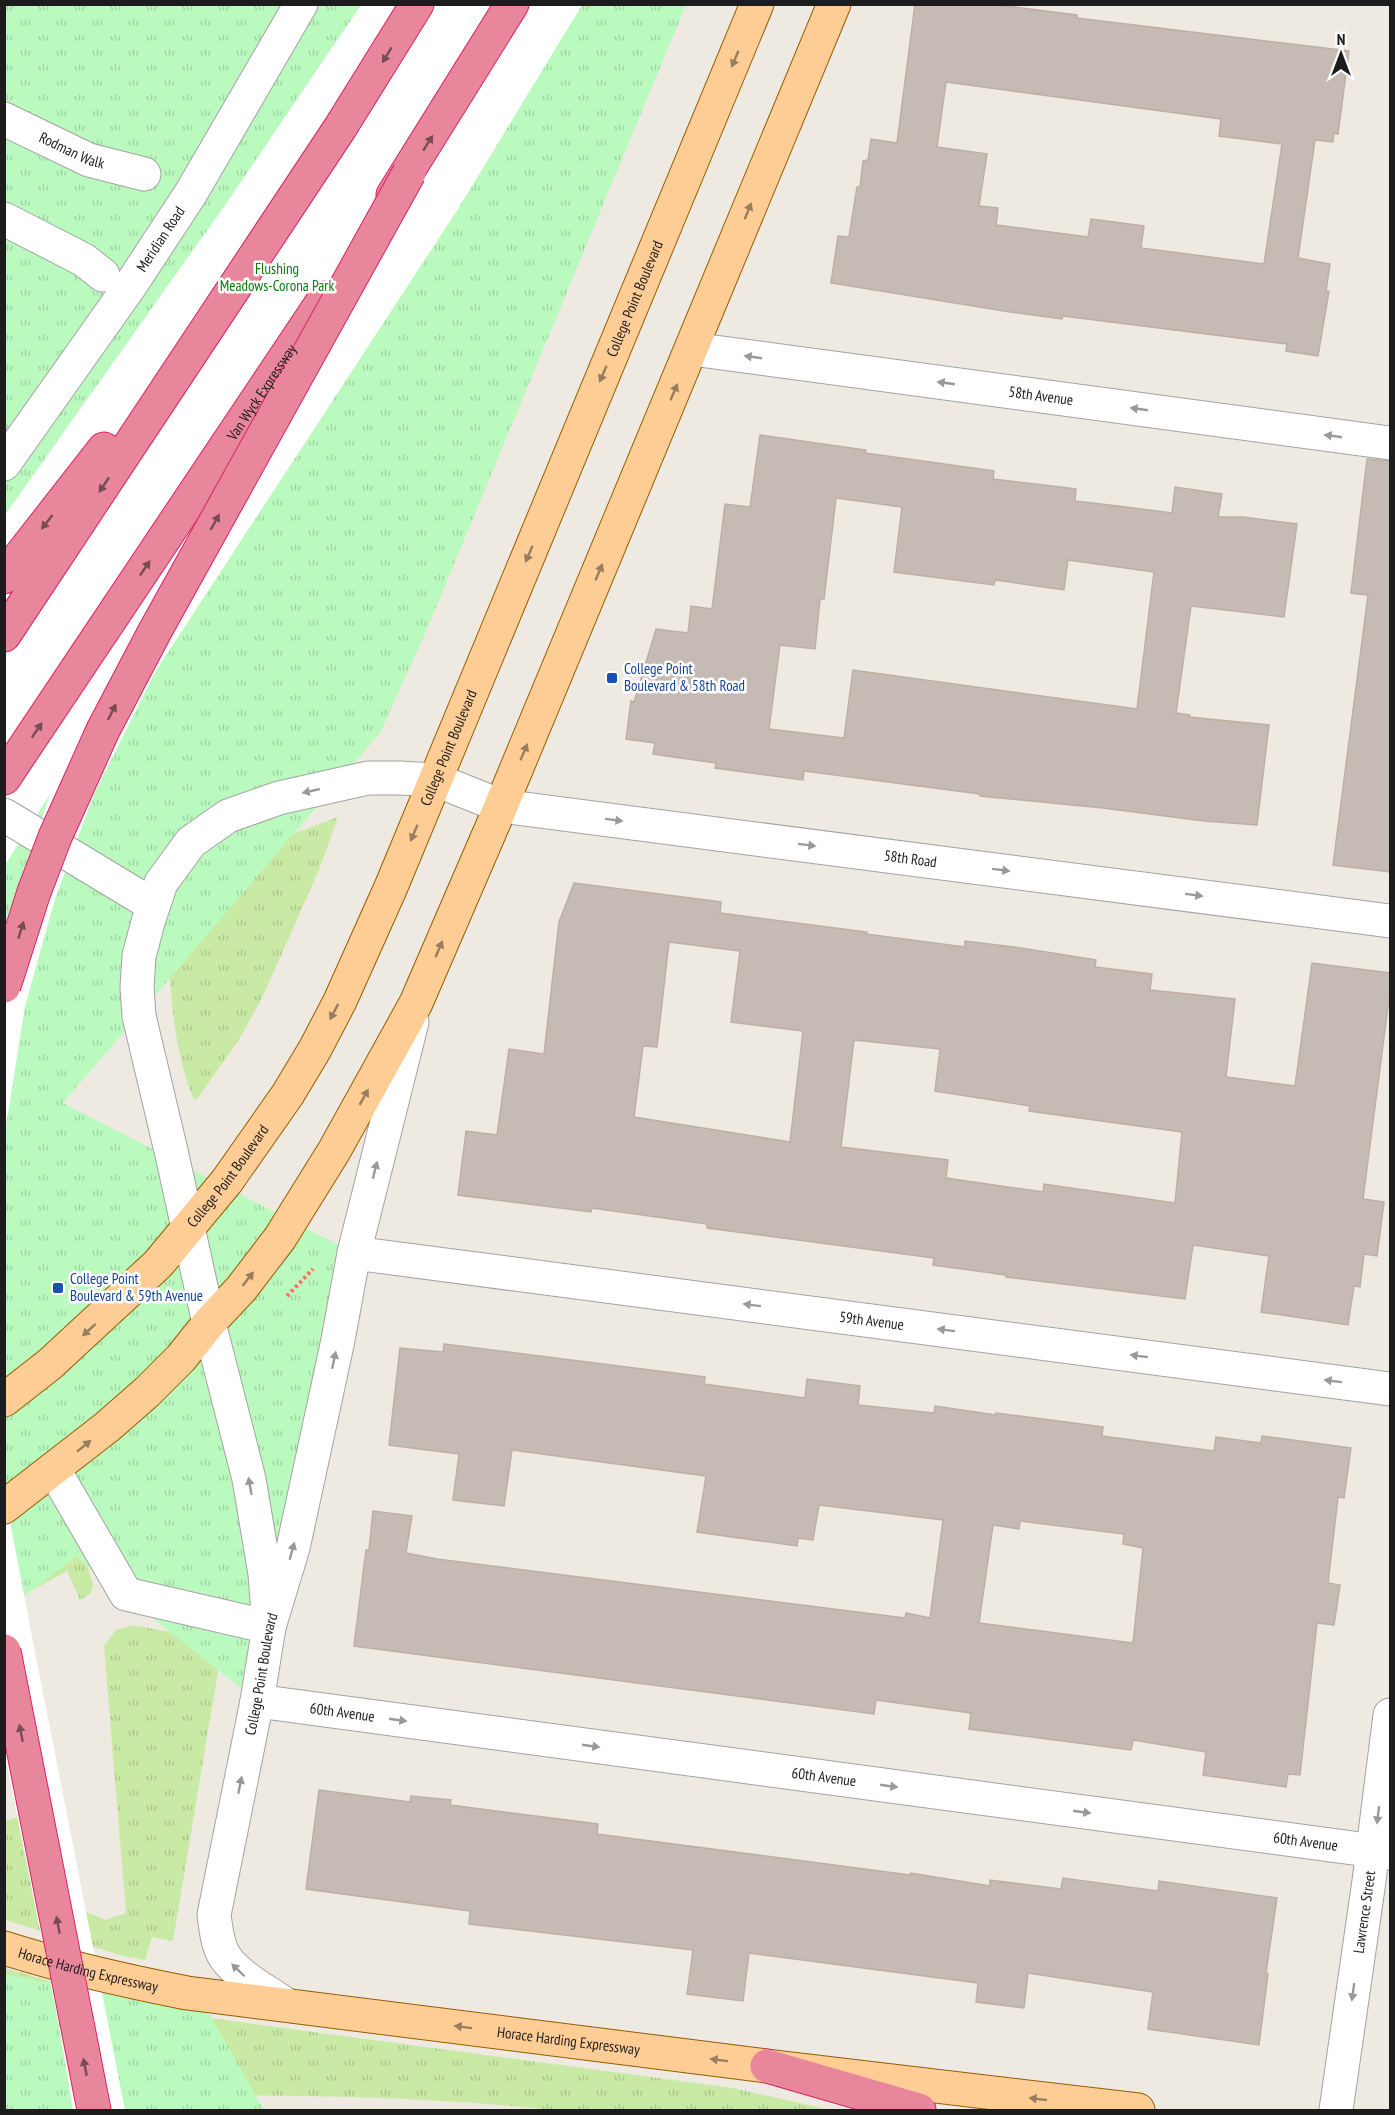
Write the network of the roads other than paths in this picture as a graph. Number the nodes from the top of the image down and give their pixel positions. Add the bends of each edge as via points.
1 (301, 4) edge
2 (417, 4) edge
3 (513, 4) edge
4 (757, 4) edge
5 (834, 4) edge
6 (4, 119) edge
7 (409, 173) junction
8 (144, 174) dead end
9 (4, 219) edge
10 (264, 244) junction
11 (104, 275) dead end
12 (692, 349) junction
13 (1390, 443) edge
14 (4, 464) edge
15 (4, 577) edge
16 (4, 635) edge
17 (4, 778) edge
18 (436, 780) junction
19 (501, 806) junction
20 (4, 815) edge
21 (153, 905) junction
22 (1390, 921) edge
23 (4, 986) edge
24 (416, 1003) junction
25 (189, 1228) junction
26 (354, 1253) junction
27 (209, 1323) junction
28 (1390, 1389) edge
29 (4, 1400) edge
30 (54, 1470) junction
31 (4, 1508) edge
32 (268, 1627) junction
33 (4, 1651) edge
34 (257, 1701) junction
35 (1390, 1715) edge
36 (1382, 1852) edge
37 (4, 1948) edge
38 (285, 2004) junction
39 (767, 2066) junction
40 (94, 2110) edge
41 (919, 2110) edge
42 (1138, 2110) edge
43 (1336, 2110) edge

1 - 14 street, Meridian Road via 191,194
2 -> 10 highway
7 -> 3 highway, Van Wyck Expressway
4 -> 18 main road, College Point Boulevard
12 -> 5 main road, College Point Boulevard
6 - 8 street, Rodman Walk via 89,160
17 -> 7 highway, Van Wyck Expressway, bridge
23 -> 7 highway, bridge via 38,881 103,730
9 - 11 street via 84,260
10 -> 15 highway
10 -> 16 highway
13 -> 12 street, 58th Avenue
19 -> 12 main road, College Point Boulevard
18 - 19 street, 58th Road
18 -> 21 street via 368,778 279,798 228,816 191,842 161,883
18 -> 25 main road, College Point Boulevard via 366,945 315,1049 260,1135
19 -> 22 street, 58th Road
24 -> 19 main road, College Point Boulevard
20 - 21 street
21 - 25 street via 139,956 139,1016
26 -> 24 street, College Point Boulevard
27 -> 24 main road, College Point Boulevard via 280,1238 334,1151
25 - 27 street
25 -> 29 main road, College Point Boulevard via 158,1264 100,1319
28 -> 26 street, 59th Avenue
32 -> 26 street, College Point Boulevard via 293,1548
30 -> 27 main road, College Point Boulevard via 147,1392
32 -> 27 street via 265,1574 249,1479
30 - 31 main road, College Point Boulevard
30 - 32 street via 126,1594
32 - 34 street, College Point Boulevard
40 -> 33 highway, bridge
34 -> 36 street, 60th Avenue
38 -> 34 street, College Point Boulevard via 242,1974 224,1956 214,1915
35 -> 36 street, Lawrence Street
36 -> 43 street, Lawrence Street
37 - 38 main road, Horace Harding Expressway via 118,1980 186,1993
39 -> 38 main road, Horace Harding Expressway
39 - 41 highway
42 -> 39 main road, Horace Harding Expressway

